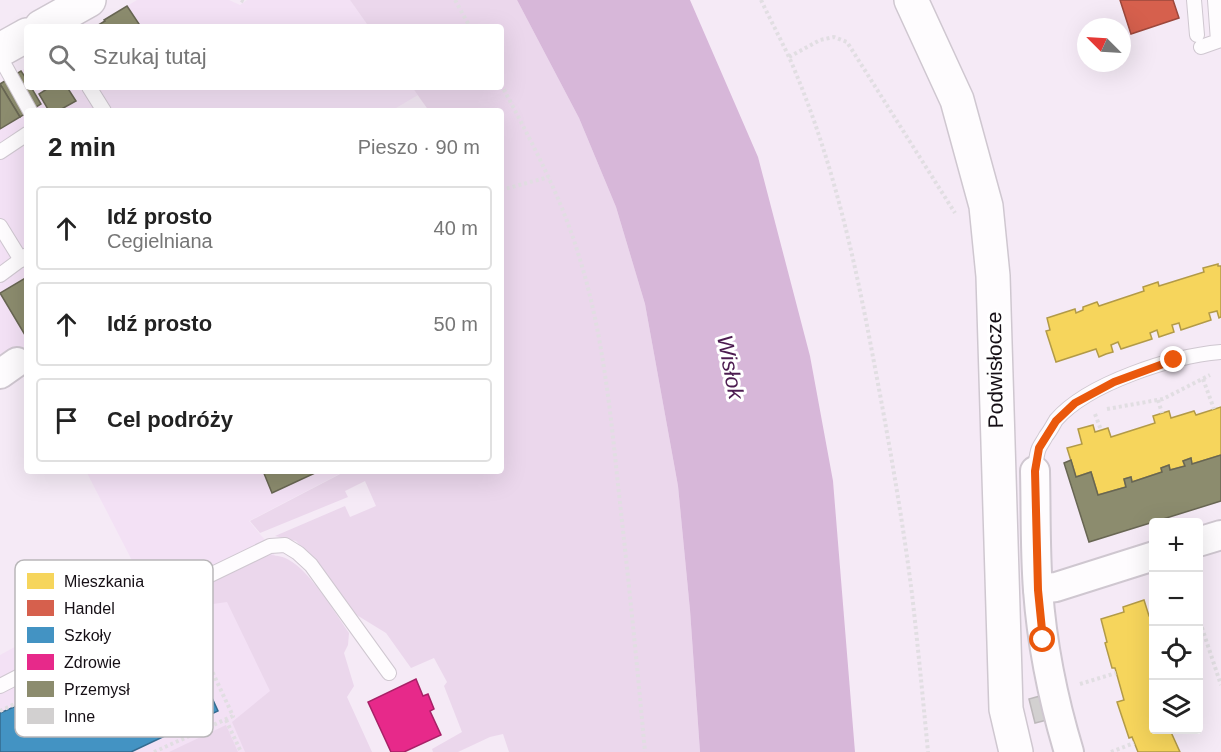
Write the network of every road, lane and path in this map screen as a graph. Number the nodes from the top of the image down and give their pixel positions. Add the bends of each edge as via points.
1 (89, 0) edge
2 (455, 0) edge
3 (761, 0) edge
4 (912, 0) edge
5 (1194, 0) edge
6 (1215, 0) edge
7 (46, 24) edge
8 (468, 24) edge
9 (24, 37) edge
10 (0, 50) edge
11 (0, 57) edge
12 (789, 57) junction
13 (91, 90) edge
14 (504, 90) edge
15 (28, 108) edge
16 (102, 108) edge
17 (24, 137) edge
18 (0, 152) edge
19 (549, 177) junction
20 (504, 189) edge
21 (956, 215) dead end
22 (0, 226) edge
23 (24, 258) edge
24 (0, 275) edge
25 (1221, 352) edge
26 (1212, 374) dead end
27 (1203, 379) junction
28 (1158, 400) junction
29 (1215, 409) dead end
30 (1162, 413) dead end
31 (1101, 430) dead end
32 (1035, 471) joint
33 (1221, 535) edge
34 (1203, 540) edge
35 (1149, 558) edge
36 (213, 574) edge
37 (1038, 590) junction
38 (1201, 626) edge
39 (389, 673) dead end
40 (1116, 673) dead end
41 (1079, 674) dead end
42 (213, 675) edge
43 (15, 678) edge
44 (1081, 684) junction
45 (1221, 685) edge
46 (0, 686) edge
47 (1052, 690) junction
48 (15, 704) edge
49 (0, 711) edge
50 (226, 720) junction
51 (213, 726) edge
52 (188, 737) edge
53 (1134, 743) dead end
54 (154, 752) edge
55 (241, 752) edge
56 (645, 752) edge
57 (928, 752) edge
58 (1016, 752) edge
59 (1069, 752) edge
60 (1111, 752) edge

1 - 7 street
2 - 8 path
3 - 12 path
4 - 58 street, Podwisłocze via 957,99 986,206 993,276 1006,709
5 - 6 lane via 1199,41 1218,41
9 - 10 street
11 - 15 lane
12 - 21 path via 834,36 847,42
12 - 57 path via 831,173 863,301 912,595
13 - 16 lane
14 - 19 path
17 - 18 lane
19 - 20 path
19 - 56 path via 578,252 600,342 616,459
22 - 23 lane
23 - 24 lane
25 - 32 lane via 1174,360 1130,375 1075,403 1056,421 1039,448
26 - 27 path
27 - 28 path
27 - 29 path
28 - 30 path
28 - 31 path via 1094,410
32 - 37 street
33 - 34 street
35 - 37 street
36 - 39 lane via 270,546 285,545 311,564
37 - 47 street
38 - 45 path
40 - 44 path
41 - 44 path
42 - 50 path via 232,716
43 - 46 lane
44 - 47 path
47 - 59 street
48 - 49 path
50 - 51 path
50 - 55 path
52 - 54 path
53 - 60 path

